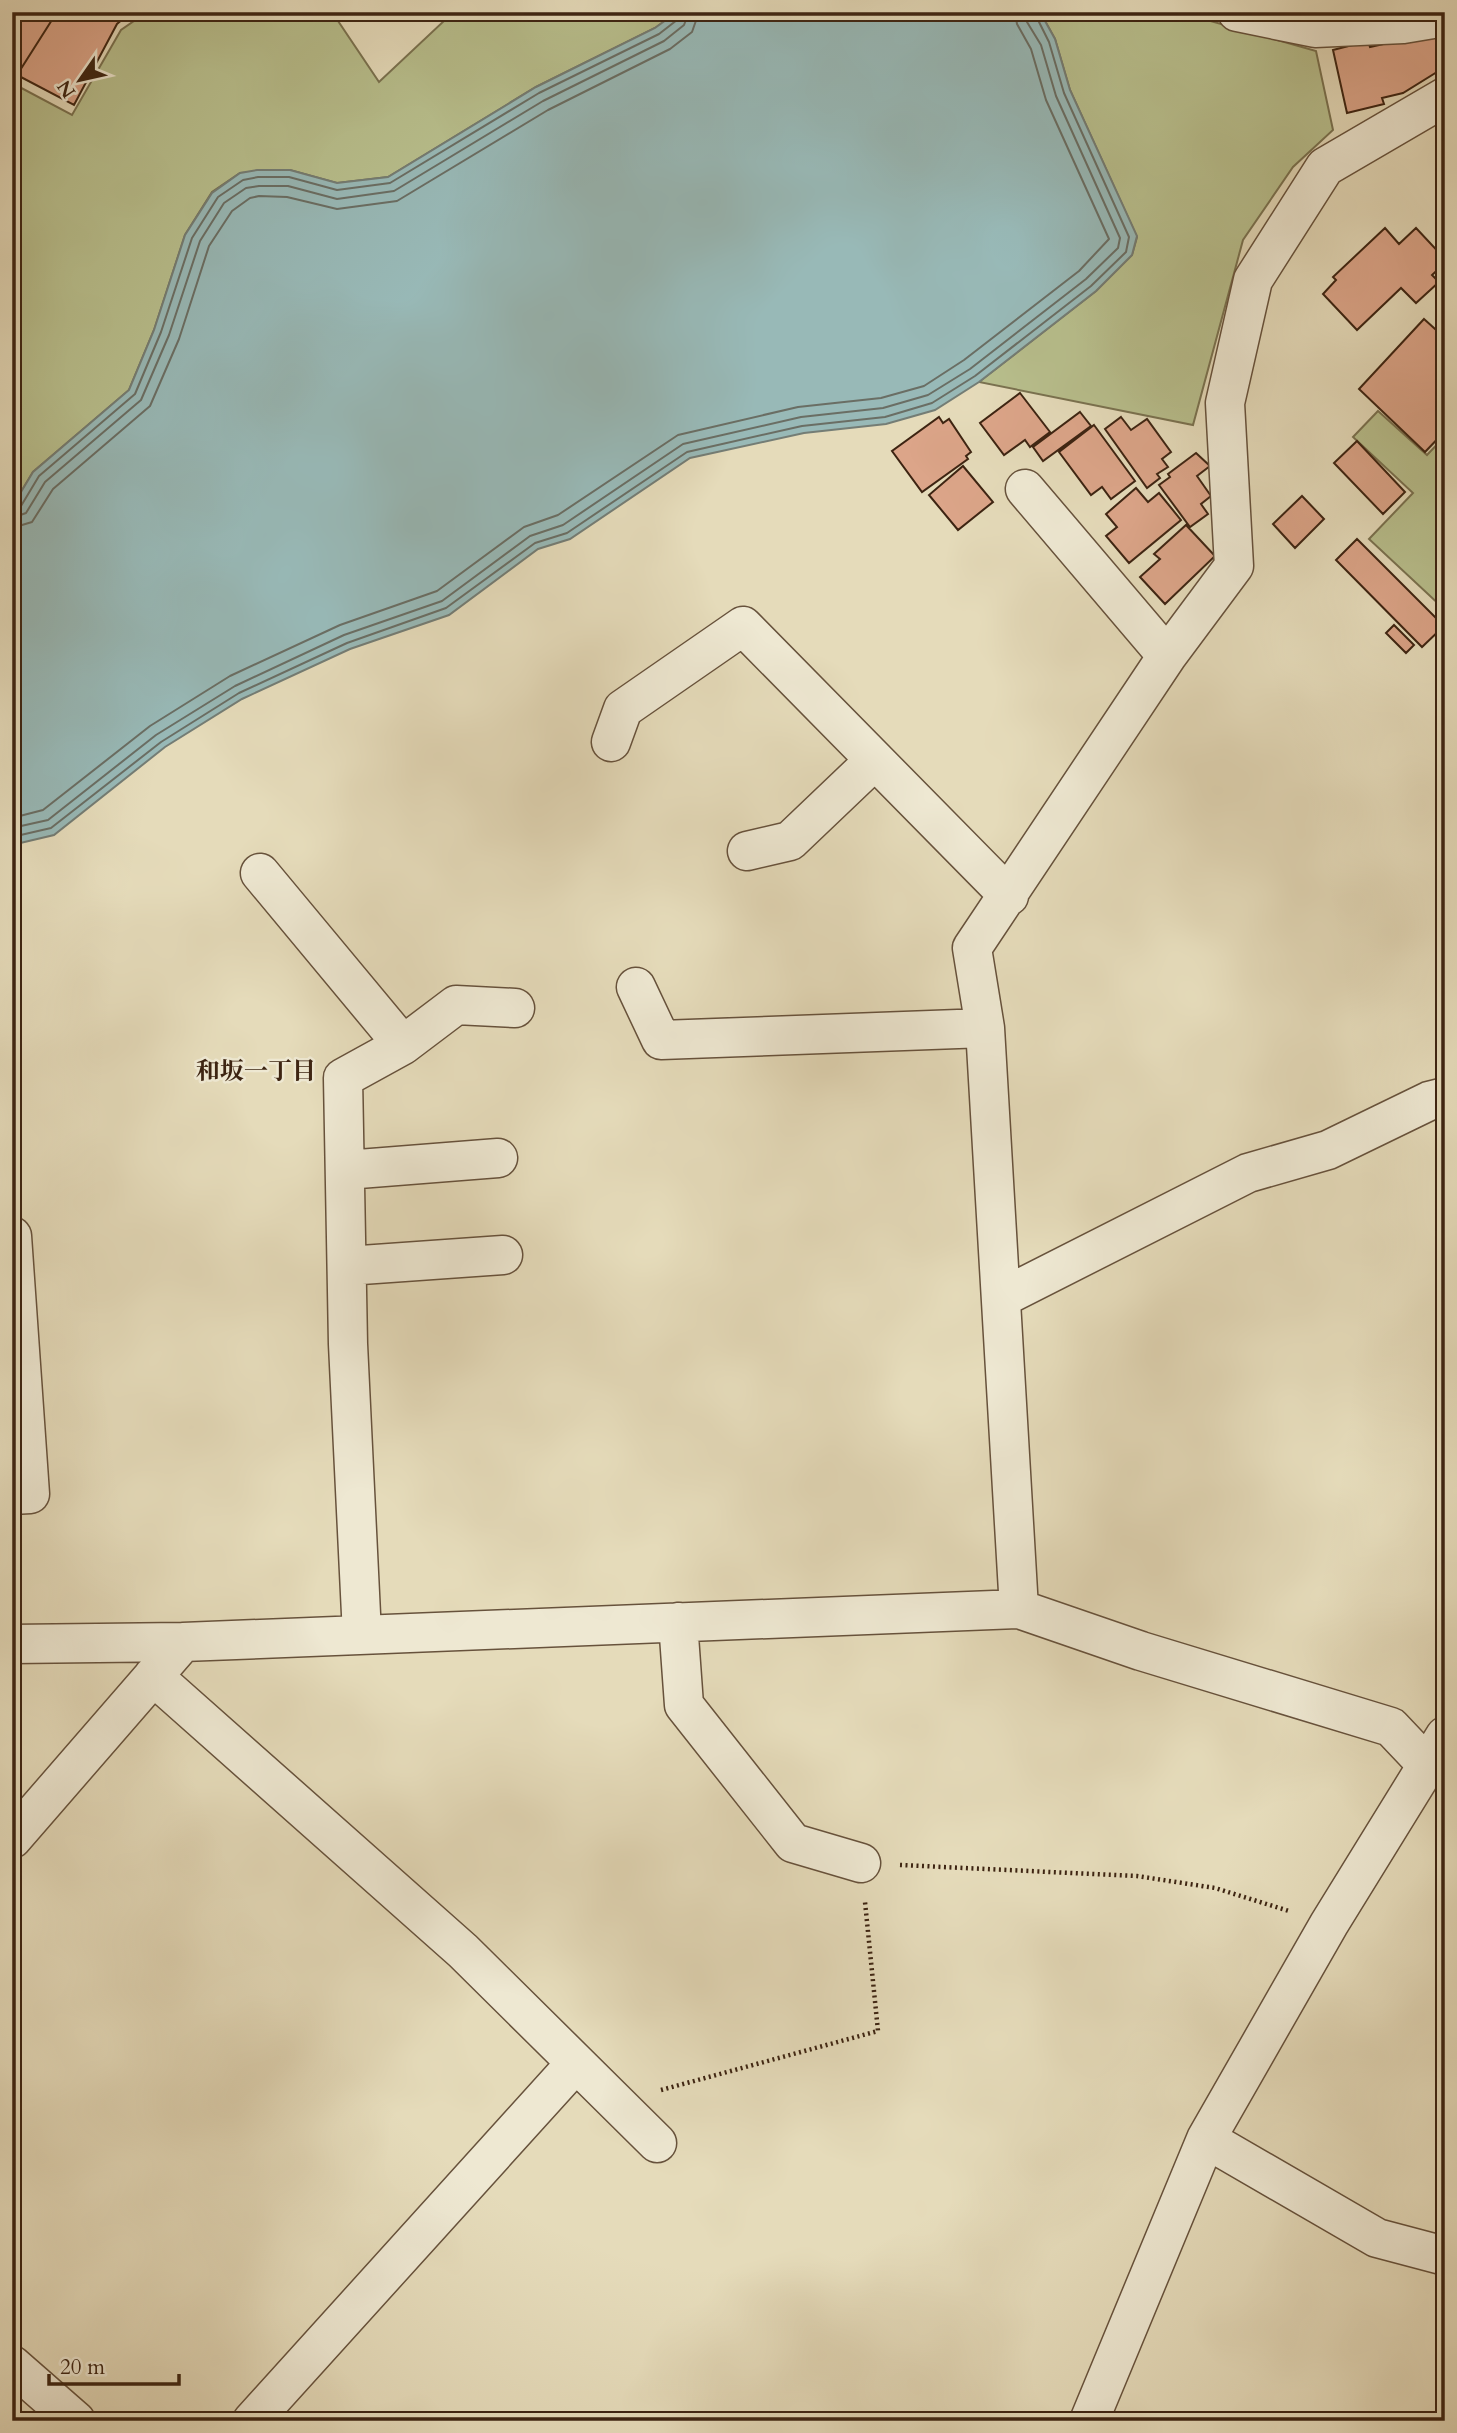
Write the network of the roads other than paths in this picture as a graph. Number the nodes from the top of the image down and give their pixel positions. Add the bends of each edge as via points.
1 (1237, 12) edge
2 (1445, 17) edge
3 (1445, 97) edge
4 (1025, 489) dead end
5 (1167, 656) junction
6 (611, 742) dead end
7 (875, 760) junction
8 (747, 851) dead end
9 (260, 873) dead end
10 (1009, 895) junction
11 (636, 987) dead end
12 (515, 1008) dead end
13 (985, 1028) junction
14 (403, 1045) junction
15 (1445, 1097) edge
16 (498, 1158) dead end
17 (346, 1170) junction
18 (12, 1236) edge
19 (503, 1255) dead end
20 (346, 1266) junction
21 (1003, 1297) junction
22 (12, 1495) edge
23 (1019, 1609) junction
24 (678, 1622) junction
25 (362, 1635) junction
26 (183, 1642) junction
27 (12, 1644) edge
28 (153, 1676) junction
29 (1439, 1757) edge
30 (12, 1839) edge
31 (861, 1863) road end
32 (575, 2064) junction
33 (1206, 2139) junction
34 (657, 2143) dead end
35 (1445, 2256) edge
36 (12, 2365) edge
37 (76, 2421) edge
38 (252, 2421) edge
39 (1089, 2421) edge

1 - 2 street via 1315,28
3 - 5 street via 1325,167 1253,280 1225,402 1234,566
4 - 5 street
5 - 10 street
6 - 7 street via 623,709 743,626
7 - 8 street via 790,841
7 - 10 street
9 - 14 street
10 - 13 street via 972,948
11 - 13 street via 661,1040
12 - 14 street via 456,1005
13 - 21 street
14 - 17 street via 343,1078
15 - 21 street via 1328,1150 1248,1173
16 - 17 street
17 - 20 street
18 - 22 street via 30,1494
19 - 20 street
20 - 25 street
21 - 23 street
23 - 24 street
23 - 29 street via 1391,1727
24 - 25 street
24 - 31 street via 684,1705 793,1843
25 - 26 street
26 - 27 street
26 - 28 street
28 - 30 street
28 - 32 street via 463,1951
29 - 33 street via 1329,1924
32 - 34 street
32 - 38 street
33 - 35 street via 1377,2238
33 - 39 street
36 - 37 street

